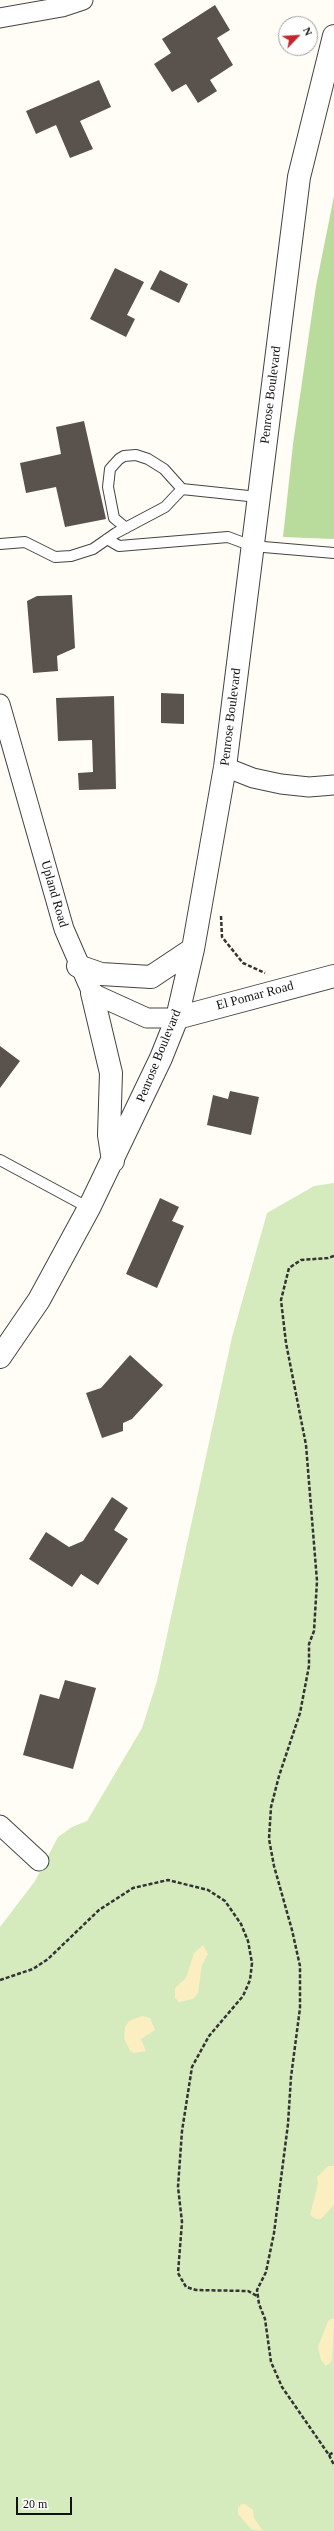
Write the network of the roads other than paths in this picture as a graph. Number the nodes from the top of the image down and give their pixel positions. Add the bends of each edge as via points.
1 (83, 0) edge
2 (0, 18) edge
3 (334, 36) edge
4 (330, 69) edge
5 (182, 489) junction
6 (258, 497) junction
7 (126, 528) junction
8 (107, 539) junction
9 (0, 544) edge
10 (252, 546) junction
11 (334, 553) edge
12 (0, 704) edge
13 (225, 767) junction
14 (334, 785) edge
15 (193, 949) junction
16 (78, 966) junction
17 (334, 976) edge
18 (92, 993) junction
19 (177, 1018) junction
20 (0, 1160) edge
21 (113, 1161) junction
22 (89, 1208) junction
23 (0, 1357) edge
24 (0, 1825) edge
25 (39, 1861) dead end

1 - 2 street via 62,7
3 - 4 street, Penrose Boulevard
4 - 6 street, Penrose Boulevard via 299,177
5 - 6 lane
5 - 7 lane via 165,507
5 - 7 lane via 164,469 148,459 136,455 119,459 110,470 108,487 114,518
6 - 10 street, Penrose Boulevard
7 - 8 lane
8 - 9 lane via 83,553 55,557 25,542
8 - 10 lane via 119,546 228,537
10 - 11 lane
10 - 13 street, Penrose Boulevard
12 - 16 street, Upland Road via 64,929
13 - 14 street via 253,778 281,784 309,788
13 - 15 street, Penrose Boulevard
15 - 16 street via 151,977 101,974
15 - 19 street, Penrose Boulevard
16 - 18 street, Upland Road
17 - 19 street, El Pomar Road
18 - 19 street via 148,1018
18 - 21 street via 111,1073 109,1135
19 - 21 street, Penrose Boulevard
20 - 22 lane
21 - 22 street, Penrose Boulevard
22 - 23 street, Penrose Boulevard via 39,1300
24 - 25 street

